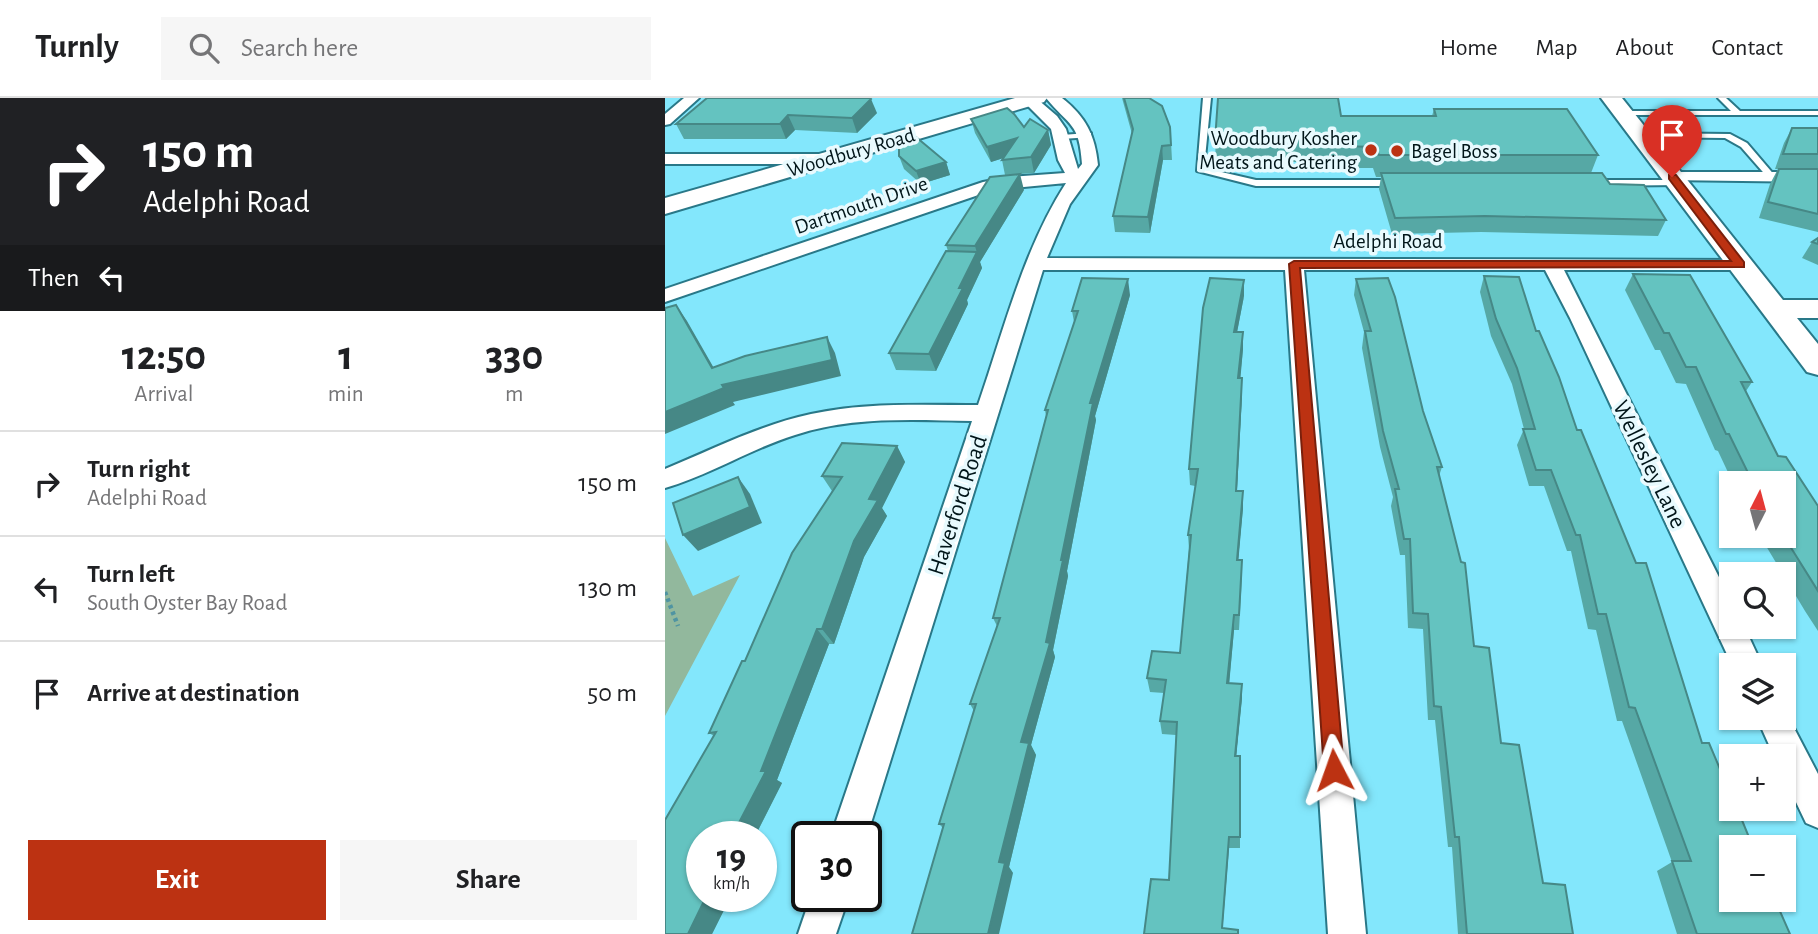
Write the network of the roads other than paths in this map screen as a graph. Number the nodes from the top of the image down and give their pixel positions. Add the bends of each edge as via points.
1 (692, 98) edge
2 (1053, 98) edge
3 (1207, 98) edge
4 (1722, 98) edge
5 (1033, 99) edge
6 (1617, 105) edge
7 (1738, 113) junction
8 (1818, 113) edge
9 (665, 121) edge
10 (1088, 135) junction
11 (1640, 135) junction
12 (1062, 137) junction
13 (665, 159) edge
14 (825, 159) junction
15 (1076, 177) junction
16 (1772, 177) junction
17 (1818, 177) edge
18 (1675, 180) junction
19 (1405, 183) edge
20 (1582, 183) edge
21 (665, 206) edge
22 (1037, 264) junction
23 (1294, 264) junction
24 (1551, 264) junction
25 (1740, 264) junction
26 (665, 296) edge
27 (1775, 309) junction
28 (1818, 309) edge
29 (1818, 365) edge
30 (986, 413) junction
31 (665, 479) edge
32 (1741, 653) edge
33 (1779, 730) edge
34 (1818, 811) edge
35 (854, 821) edge
36 (825, 912) edge
37 (817, 934) edge
38 (1347, 934) edge

1 - 9 street
2 - 10 street via 1074,115
3 - 19 lane via 1200,169 1256,183
4 - 7 lane
5 - 12 street via 1055,122
5 - 14 main road, Woodbury Road
6 - 7 lane
6 - 11 main road
7 - 8 lane
10 - 12 lane
10 - 15 street, Haverford Road via 1090,165
11 - 16 lane via 1727,136 1744,145
11 - 18 main road
12 - 15 street via 1065,164
13 - 14 street
14 - 21 main road, Woodbury Road
15 - 22 street, Haverford Road via 1055,213
15 - 26 street, Dartmouth Drive via 989,186
16 - 17 street
16 - 18 street
18 - 20 lane
18 - 25 main road
22 - 23 street, Adelphi Road
22 - 30 street, Haverford Road
23 - 24 street, Adelphi Road
23 - 38 street
24 - 25 street, Adelphi Road
24 - 32 street, Wellesley Lane
25 - 27 main road
27 - 28 main road
27 - 29 main road
30 - 31 street via 874,412 829,418 785,429
30 - 35 street, Haverford Road
33 - 34 street
36 - 37 street

